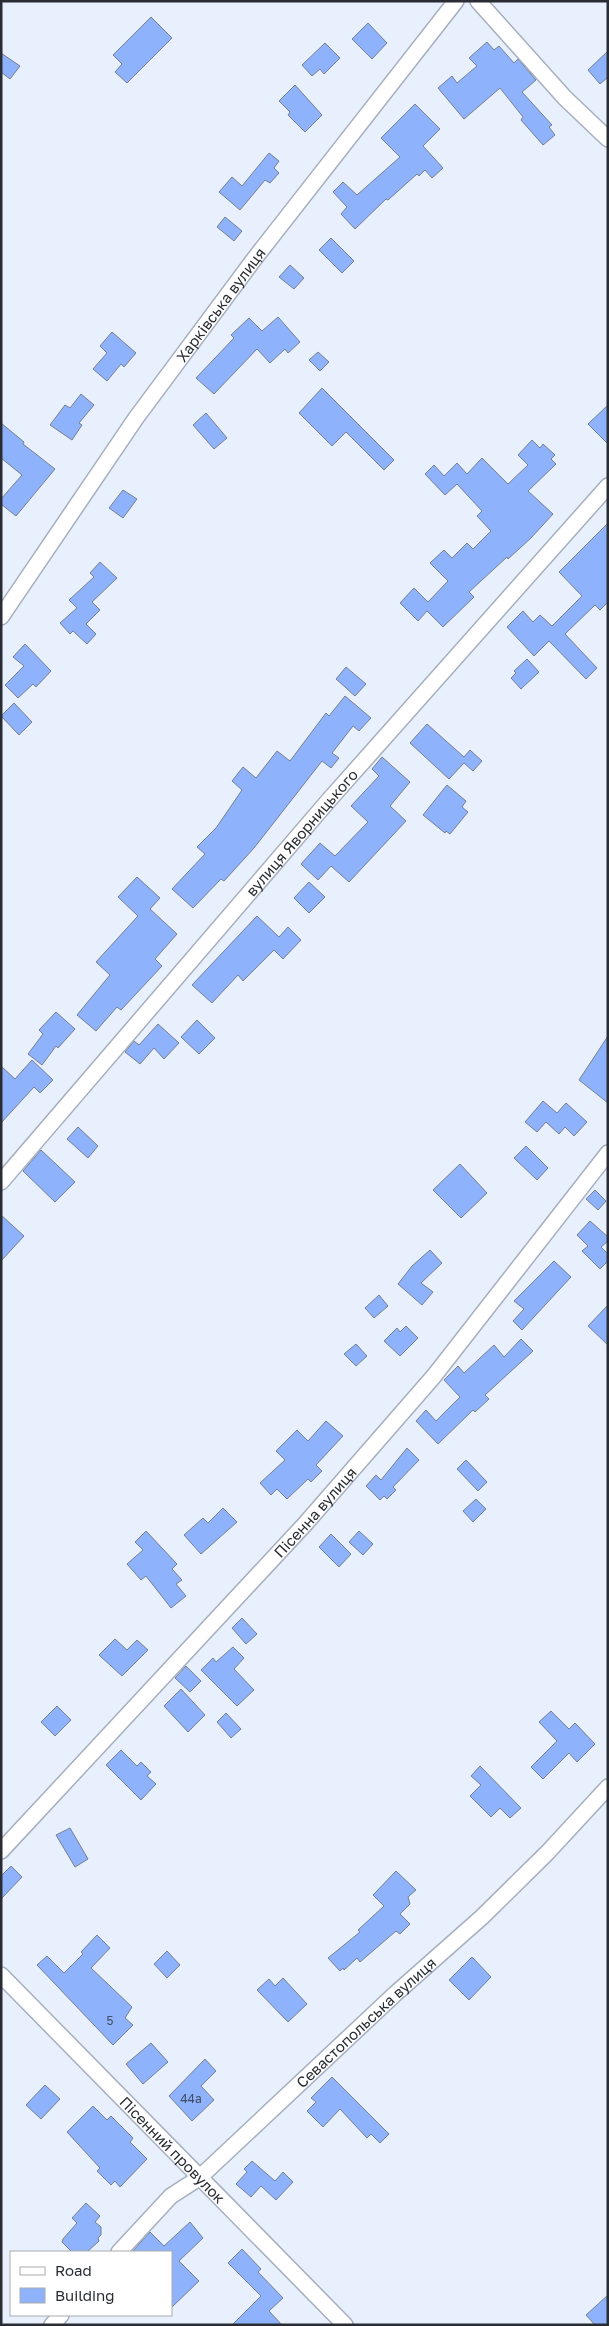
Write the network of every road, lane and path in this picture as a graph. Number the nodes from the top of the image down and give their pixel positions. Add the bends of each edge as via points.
1 (456, 1) edge
2 (478, 1) edge
3 (608, 139) edge
4 (608, 486) edge
5 (1, 617) edge
6 (608, 1153) edge
7 (1, 1182) edge
8 (608, 1788) edge
9 (1, 1850) edge
10 (1, 1975) edge
11 (199, 2178) junction
12 (120, 2251) edge
13 (345, 2325) edge

1 - 5 street, Харківська вулиця via 255,258 147,403
2 - 3 street via 565,98
4 - 7 street, вулиця Яворницького via 329,800
6 - 9 street, Пісенна вулиця via 428,1383 306,1523
8 - 11 street, Севастопольська вулиця via 482,1917
10 - 11 street, Пісенний провулок
11 - 12 street, Севастопольська вулиця via 171,2196
11 - 13 street, Пісенний провулок

